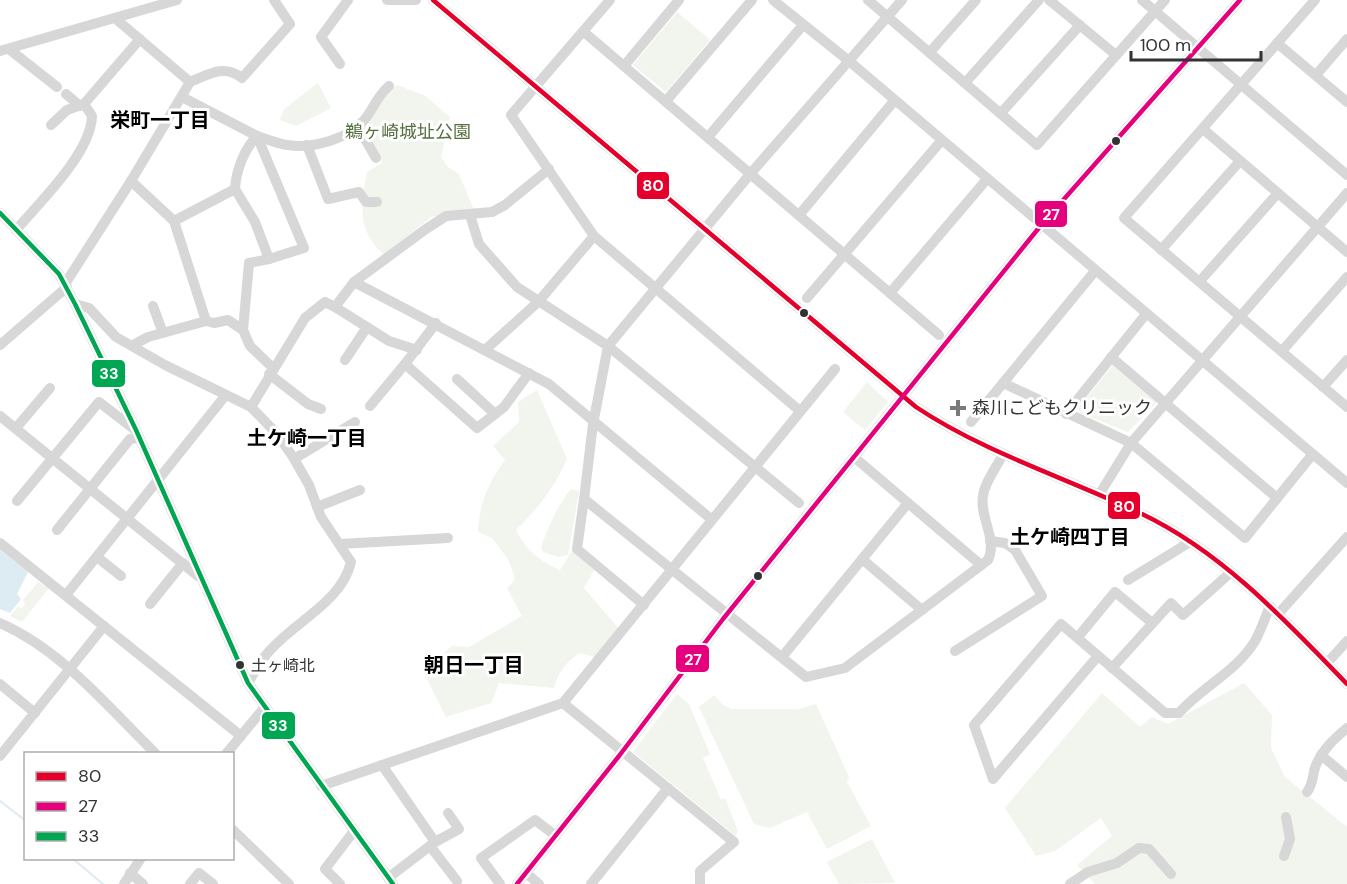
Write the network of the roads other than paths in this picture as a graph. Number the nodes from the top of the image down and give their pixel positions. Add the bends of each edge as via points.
1 (177, 0) edge
2 (274, 0) edge
3 (348, 0) edge
4 (387, 0) edge
5 (416, 0) edge
6 (433, 0) edge
7 (610, 0) edge
8 (679, 0) edge
9 (752, 0) edge
10 (773, 0) edge
11 (868, 0) edge
12 (902, 0) edge
13 (976, 0) edge
14 (1039, 0) edge
15 (1049, 0) edge
16 (1142, 0) edge
17 (1165, 0) edge
18 (1240, 0) edge
19 (1315, 0) edge
20 (1155, 11) junction
21 (887, 16) junction
22 (116, 19) junction
23 (803, 25) junction
24 (1080, 25) junction
25 (584, 32) junction
26 (140, 39) junction
27 (1347, 39) edge
28 (1277, 43) junction
29 (1197, 48) junction
30 (5, 50) edge
31 (930, 52) junction
32 (1116, 55) junction
33 (849, 61) junction
34 (340, 64) dead end
35 (624, 66) junction
36 (1316, 75) junction
37 (190, 82) junction
38 (965, 83) junction
39 (1241, 83) junction
40 (389, 86) dead end
41 (57, 87) dead end
42 (536, 88) junction
43 (66, 94) dead end
44 (182, 97) junction
45 (666, 101) junction
46 (894, 101) junction
47 (1347, 102) edge
48 (82, 105) junction
49 (1001, 113) junction
50 (51, 125) dead end
51 (358, 127) junction
52 (1203, 129) junction
53 (257, 136) junction
54 (708, 137) junction
55 (941, 141) junction
56 (307, 145) junction
57 (376, 158) dead end
58 (1240, 161) junction
59 (549, 170) junction
60 (752, 173) junction
61 (1347, 175) edge
62 (987, 179) junction
63 (131, 181) junction
64 (235, 189) junction
65 (1347, 193) edge
66 (1278, 194) junction
67 (377, 202) dead end
68 (0, 213) edge
69 (800, 214) junction
70 (470, 215) junction
71 (174, 221) junction
72 (1042, 224) junction
73 (1318, 227) junction
74 (16, 230) junction
75 (704, 230) junction
76 (594, 236) junction
77 (1161, 250) junction
78 (845, 252) junction
79 (1347, 252) edge
80 (269, 259) junction
81 (1095, 271) junction
82 (1347, 277) edge
83 (1200, 281) junction
84 (354, 282) junction
85 (66, 286) junction
86 (656, 288) junction
87 (890, 293) junction
88 (807, 298) dead end
89 (538, 302) junction
90 (75, 303) junction
91 (153, 306) dead end
92 (335, 307) junction
93 (1146, 314) junction
94 (1239, 315) junction
95 (206, 321) junction
96 (436, 323) junction
97 (367, 327) junction
98 (243, 330) junction
99 (163, 333) junction
100 (939, 334) dead end
101 (0, 345) edge
102 (133, 345) junction
103 (608, 346) junction
104 (485, 350) junction
105 (417, 351) junction
106 (1282, 351) junction
107 (1111, 357) junction
108 (345, 360) dead end
109 (1201, 360) junction
110 (1347, 360) edge
111 (405, 364) junction
112 (835, 369) dead end
113 (271, 371) junction
114 (529, 373) junction
115 (457, 379) dead end
116 (1003, 383) junction
117 (1323, 387) junction
118 (50, 388) dead end
119 (225, 396) junction
120 (903, 397) junction
121 (1165, 402) junction
122 (370, 406) dead end
123 (251, 407) junction
124 (1347, 407) edge
125 (321, 410) dead end
126 (800, 411) junction
127 (495, 414) junction
128 (1066, 414) junction
129 (0, 416) edge
130 (355, 422) dead end
131 (971, 422) dead end
132 (594, 424) junction
133 (16, 428) junction
134 (137, 434) junction
135 (1131, 443) junction
136 (1003, 453) junction
137 (1312, 455) junction
138 (854, 457) junction
139 (53, 458) junction
140 (294, 459) junction
141 (755, 466) junction
142 (158, 480) junction
143 (1347, 483) edge
144 (91, 488) junction
145 (360, 490) dead end
146 (1099, 495) junction
147 (1277, 498) junction
148 (584, 499) junction
149 (17, 501) dead end
150 (799, 502) dead end
151 (908, 503) junction
152 (317, 507) junction
153 (127, 518) junction
154 (711, 519) junction
155 (57, 530) dead end
156 (1347, 537) edge
157 (448, 538) dead end
158 (990, 541) junction
159 (1190, 542) junction
160 (0, 543) edge
161 (340, 544) junction
162 (97, 557) junction
163 (862, 559) junction
164 (183, 563) junction
165 (981, 565) junction
166 (672, 570) junction
167 (1230, 573) junction
168 (121, 576) dead end
169 (200, 578) junction
170 (1128, 580) dead end
171 (66, 596) junction
172 (150, 604) dead end
173 (644, 605) junction
174 (922, 610) junction
175 (1275, 610) junction
176 (728, 614) junction
177 (1151, 622) junction
178 (0, 623) edge
179 (104, 626) junction
180 (1078, 637) junction
181 (1347, 641) edge
182 (955, 651) dead end
183 (1098, 656) junction
184 (782, 657) junction
185 (1328, 663) junction
186 (1112, 668) junction
187 (70, 669) junction
188 (248, 682) junction
189 (0, 684) edge
190 (1347, 684) edge
191 (563, 703) junction
192 (264, 708) junction
193 (35, 713) junction
194 (1347, 728) edge
195 (241, 736) junction
196 (623, 751) junction
197 (155, 752) edge
198 (227, 752) edge
199 (1321, 755) junction
200 (0, 756) edge
201 (382, 765) junction
202 (1347, 777) edge
203 (321, 786) junction
204 (668, 788) junction
205 (1307, 792) dead end
206 (448, 813) dead end
207 (1286, 817) dead end
208 (234, 831) edge
209 (354, 831) junction
210 (556, 836) junction
211 (432, 844) junction
212 (1284, 856) dead end
213 (140, 860) edge
214 (130, 873) junction
215 (526, 873) junction
216 (1171, 874) dead end
217 (391, 881) edge
218 (457, 881) dead end
219 (124, 884) edge
220 (143, 884) edge
221 (190, 884) edge
222 (213, 884) edge
223 (289, 884) edge
224 (340, 884) edge
225 (500, 884) edge
226 (517, 884) edge
227 (539, 884) edge
228 (591, 884) edge
229 (700, 884) edge
230 (1070, 884) edge

1 - 22 street
2 - 37 street via 290,24 242,78 221,69
3 - 34 street via 321,37
4 - 5 street
6 - 42 street
7 - 25 street
8 - 35 street
9 - 45 street
10 - 23 street
11 - 21 street
12 - 21 street
13 - 31 street
14 - 38 street
15 - 24 street
16 - 20 street
17 - 20 street
18 - 29 street
19 - 28 street
20 - 29 street
20 - 32 street
21 - 31 street
21 - 33 street
22 - 26 street
22 - 30 street
23 - 33 street
23 - 54 street
24 - 32 street
24 - 49 street
25 - 35 street
25 - 42 street
26 - 37 street
26 - 48 street
27 - 36 street
28 - 36 street
28 - 39 street
29 - 39 street
29 - 72 street
30 - 41 street
31 - 38 street
32 - 49 street via 1037,145
33 - 46 street
33 - 60 street
35 - 45 street
36 - 47 street
37 - 44 street
38 - 49 street
39 - 52 street
39 - 61 street
40 - 51 street via 377,96
42 - 59 street via 511,115
42 - 75 street
43 - 48 street
44 - 53 street
44 - 63 street
45 - 54 street
46 - 55 street
46 - 69 street
48 - 50 street via 67,110
48 - 74 street via 93,116 87,138 64,173
51 - 56 street via 340,137
51 - 57 street
52 - 58 street
52 - 77 street via 1124,218
53 - 56 street via 289,146
53 - 64 street via 249,144
53 - 80 street via 304,248
54 - 60 street
55 - 62 street
55 - 78 street
56 - 67 street via 328,199 358,192 366,202
58 - 66 street
58 - 77 street
59 - 70 street via 505,205 492,212
59 - 76 street
60 - 69 street
60 - 75 street
62 - 72 street
62 - 87 street
63 - 71 street
63 - 85 street
64 - 71 street
64 - 80 street via 255,222
65 - 73 street
66 - 73 street
66 - 83 street
68 - 74 street
69 - 78 street
70 - 84 street via 446,216
70 - 89 street via 479,243 517,287
71 - 95 street
72 - 81 street
72 - 120 street
73 - 79 street
73 - 94 street
74 - 85 street
75 - 86 street
75 - 120 street
76 - 86 street
76 - 89 street
77 - 83 street
78 - 87 street
78 - 88 street
80 - 98 street via 249,263
81 - 93 street
81 - 116 street
82 - 106 street
83 - 94 street
84 - 92 street
84 - 96 street
85 - 90 street
85 - 101 street
86 - 103 street
86 - 126 street
87 - 100 street
89 - 103 street
89 - 104 street
90 - 102 street via 89,308 116,337
90 - 134 street
91 - 99 street
92 - 97 street
92 - 113 street via 325,302 305,318
93 - 107 street
93 - 109 street
94 - 106 street
94 - 109 street
95 - 98 street via 214,324 228,320
95 - 99 street
96 - 104 street
96 - 105 street
97 - 105 street via 389,341
97 - 108 street
98 - 113 street via 250,346
99 - 102 street
102 - 119 street
103 - 132 street
103 - 141 street
104 - 114 street
105 - 111 street
106 - 117 street
107 - 121 street
107 - 128 street
109 - 121 street
109 - 137 street
110 - 117 street
111 - 122 street
111 - 127 street via 477,428
112 - 126 street
113 - 123 street
113 - 125 street via 308,404
114 - 127 street
114 - 132 street via 549,384
115 - 127 street
116 - 128 street
116 - 131 street
117 - 124 street
118 - 133 street
119 - 123 street
119 - 142 street
120 - 136 street via 931,417
120 - 138 street
121 - 135 street
121 - 147 street
123 - 140 street via 278,434
126 - 141 street
128 - 135 street
129 - 133 street
130 - 140 street
132 - 148 street
132 - 154 street
133 - 139 street
134 - 139 street via 99,402
134 - 142 street
134 - 144 street
135 - 146 street
135 - 147 street via 1245,538
136 - 146 street
136 - 158 street via 982,498
137 - 143 street
137 - 147 street
138 - 151 street
138 - 176 street
139 - 144 street
139 - 149 street
140 - 152 street
141 - 150 street
141 - 154 street
142 - 153 street
142 - 169 street
144 - 153 street
144 - 155 street
145 - 152 street
146 - 159 street via 1143,514
148 - 166 street
148 - 173 street via 577,549
151 - 163 street
151 - 165 street
152 - 161 street
153 - 162 street
153 - 164 street
154 - 166 street
156 - 175 street
157 - 161 street
158 - 165 street via 991,555
158 - 182 street via 1005,543 1015,550 1042,596
159 - 167 street
159 - 170 street
160 - 171 street
161 - 188 street via 351,562 348,575 266,654
162 - 168 street
162 - 171 street
163 - 174 street
163 - 184 street
164 - 169 street
164 - 172 street
165 - 174 street
166 - 173 street
166 - 176 street
167 - 175 street
167 - 177 street via 1184,615 1171,603
169 - 188 street
171 - 179 street
173 - 191 street
174 - 184 street via 845,668 806,677
175 - 185 street
175 - 186 street via 1254,642 1179,713 1165,713
176 - 184 street
176 - 196 street
177 - 180 street via 1115,592
177 - 186 street
178 - 187 street via 27,636
179 - 187 street
179 - 195 street
180 - 183 street
180 - 183 street via 1061,624 974,726 993,779
181 - 185 street
183 - 186 street
185 - 190 street
187 - 193 street
187 - 197 street
188 - 192 street
189 - 193 street
191 - 196 street
191 - 201 street
192 - 195 street
192 - 203 street
193 - 200 street
194 - 199 street
195 - 198 street
196 - 204 street
196 - 210 street
199 - 202 street
199 - 205 street
201 - 203 street
201 - 211 street
203 - 209 street
204 - 228 street
204 - 229 street via 734,842 700,871
206 - 211 street via 459,829
207 - 212 street via 1290,839
208 - 223 street
209 - 217 street
209 - 224 street via 325,869
210 - 215 street
210 - 225 street via 535,820 481,858
211 - 217 street
211 - 218 street
213 - 214 street
214 - 219 street
214 - 220 street
215 - 226 street
215 - 227 street
216 - 230 street via 1149,849 1139,848 1117,863 1088,872
221 - 222 street via 199,873

